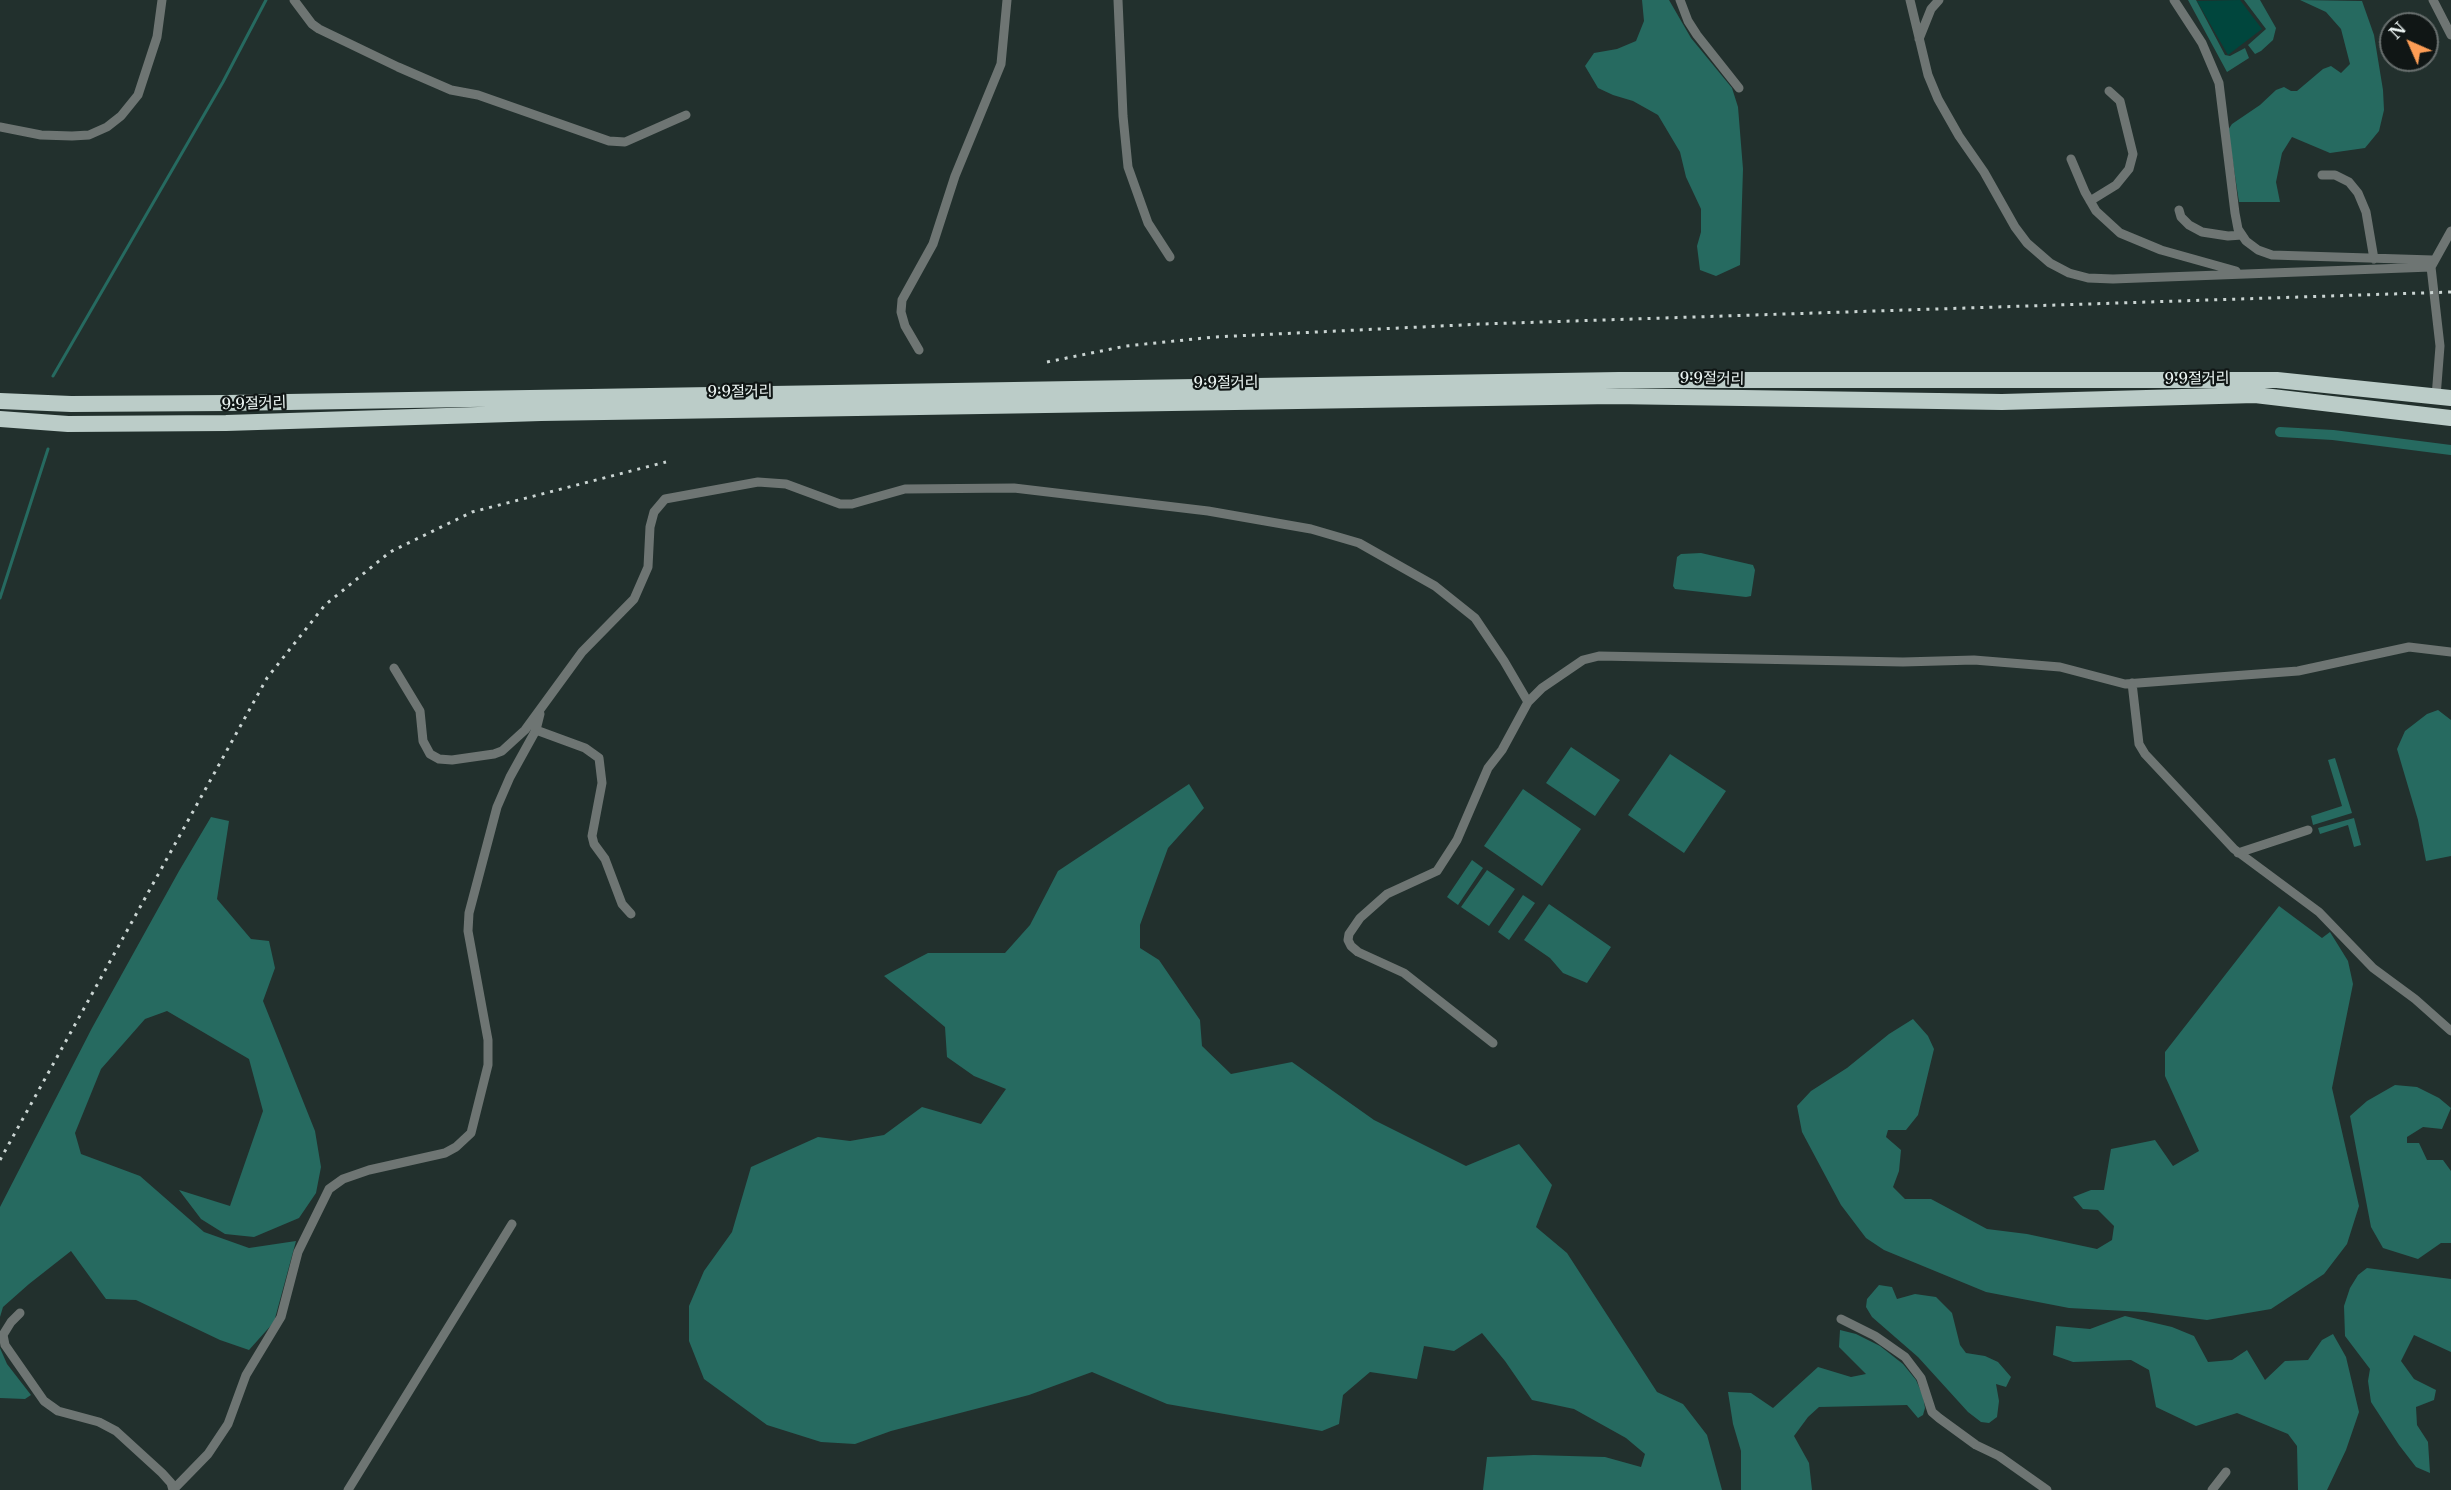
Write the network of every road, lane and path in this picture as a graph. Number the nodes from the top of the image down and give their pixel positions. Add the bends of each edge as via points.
1 (162, 0) edge
2 (294, 0) edge
3 (1007, 0) edge
4 (1118, 0) edge
5 (1680, 0) edge
6 (1910, 0) edge
7 (1939, 0) edge
8 (2174, 0) edge
9 (2433, 0) edge
10 (2451, 35) edge
11 (1919, 39) junction
12 (1739, 88) dead end
13 (2109, 91) dead end
14 (686, 115) dead end
15 (0, 127) edge
16 (2071, 159) dead end
17 (2322, 175) dead end
18 (2090, 201) junction
19 (2179, 210) dead end
20 (2451, 231) edge
21 (2242, 235) junction
22 (1170, 257) dead end
23 (2374, 259) junction
24 (2432, 263) junction
25 (2244, 273) junction
26 (2451, 345) edge
27 (2440, 346) junction
28 (919, 350) dead end
29 (2443, 398) edge
30 (0, 400) edge
31 (2451, 418) edge
32 (0, 419) edge
33 (2451, 652) edge
34 (394, 668) dead end
35 (2132, 683) junction
36 (1528, 702) junction
37 (542, 708) junction
38 (536, 730) junction
39 (2308, 830) dead end
40 (2238, 853) junction
41 (631, 914) dead end
42 (2451, 1031) edge
43 (1493, 1043) dead end
44 (512, 1224) dead end
45 (20, 1313) dead end
46 (1841, 1319) dead end
47 (2226, 1472) dead end
48 (172, 1490) edge
49 (348, 1490) edge
50 (2047, 1490) edge
51 (2212, 1490) edge

1 - 15 street via 157,37 138,95 121,116 89,135 41,135
2 - 14 street via 319,29 398,67 451,90 478,95 609,141 625,142
3 - 28 street via 1001,64 955,176 933,244 902,300 905,326
4 - 22 street via 1128,167 1148,223
5 - 12 street via 1697,35
6 - 11 street
7 - 11 street via 1931,9
8 - 21 street via 2202,43 2219,83 2235,213
9 - 10 street
11 - 25 street via 1928,75 1959,136 2015,228 2050,263 2088,278
13 - 18 street via 2120,101 2133,154 2129,169 2116,185
16 - 18 street
17 - 23 street via 2335,175 2349,182 2358,193 2366,212
18 - 25 street via 2120,233 2161,250
19 - 21 street via 2189,225 2202,232
20 - 24 street
21 - 23 street via 2258,250 2272,255
23 - 24 street
24 - 25 street
24 - 27 street
26 - 27 street
27 - 29 street
29 - 30 highway, 9·9절거리 via 2277,380 1619,380 238,403 71,404
31 - 32 highway, 9·9절거리 via 2255,395 2002,402 1613,396 541,413 226,423 68,424
33 - 35 street via 2409,647 2298,670
34 - 37 street via 420,711 426,750 439,759 502,751
35 - 36 street via 2060,667 1974,660 1599,656 1583,660
35 - 40 street via 2139,744 2145,754
36 - 37 street via 1475,618 1435,586 1359,543 1208,511 1014,488 905,489 840,504 786,484 758,482 690,492 658,505 650,527 648,567 638,592 582,652
36 - 43 street via 1488,768 1446,861 1437,871 1387,894 1360,918 1348,940 1358,952 1413,979
37 - 38 street
38 - 41 street via 585,748 599,758 602,783 592,836 622,904
38 - 48 street via 497,807 469,914 468,931 488,1040 488,1065 471,1133 445,1153 369,1170 343,1179 329,1189 298,1252 281,1317 246,1375 228,1425 208,1454
39 - 40 street
40 - 42 street via 2319,912 2373,968
44 - 49 street
45 - 48 street via 3,1335 4,1345 44,1401 58,1411 116,1431 162,1473
46 - 50 street via 1905,1357 1921,1378 1932,1412 1939,1418
47 - 51 street

